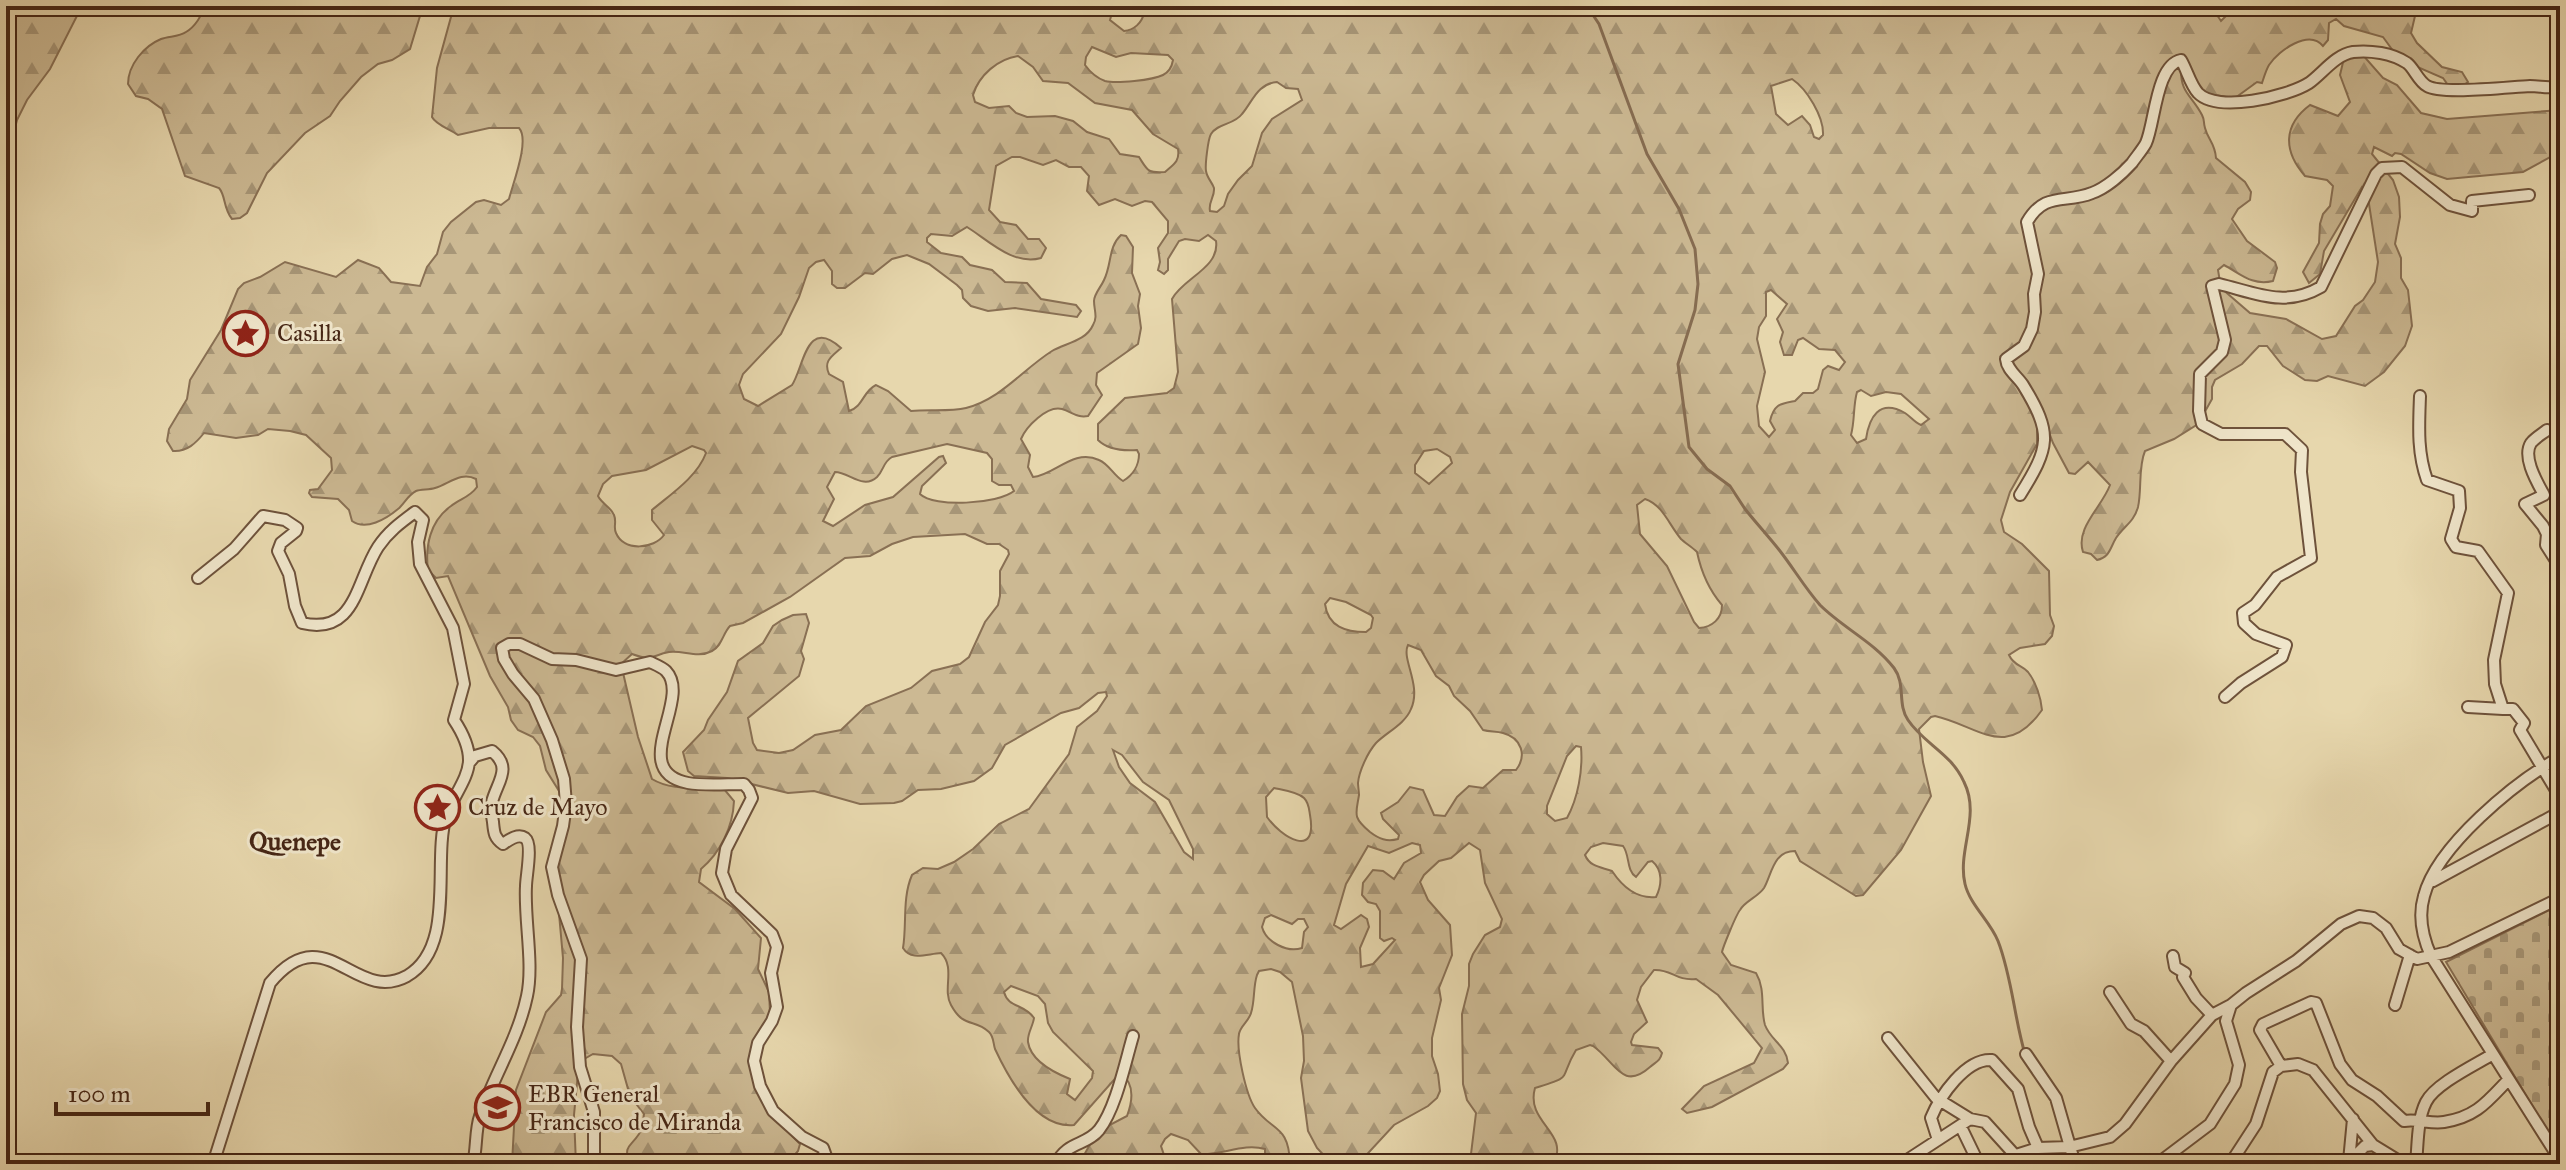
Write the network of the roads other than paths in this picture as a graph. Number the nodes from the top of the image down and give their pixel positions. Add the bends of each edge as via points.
1 (2560, 86) edge
2 (2529, 195) dead end
3 (2420, 396) dead end
4 (2547, 430) dead end
5 (2020, 495) dead end
6 (2547, 534) junction
7 (2560, 540) edge
8 (2560, 567) edge
9 (198, 578) dead end
10 (2225, 697) dead end
11 (2468, 707) dead end
12 (2503, 709) junction
13 (2560, 757) edge
14 (469, 763) junction
15 (2542, 767) junction
16 (2560, 797) edge
17 (2560, 812) edge
18 (2431, 881) junction
19 (2558, 902) edge
20 (2410, 955) junction
21 (2173, 956) dead end
22 (2431, 956) junction
23 (2110, 992) dead end
24 (2231, 1005) junction
25 (2395, 1005) dead end
26 (2212, 1015) junction
27 (1133, 1036) dead end
28 (1888, 1038) dead end
29 (2026, 1054) dead end
30 (2493, 1054) junction
31 (2171, 1061) junction
32 (2281, 1066) junction
33 (2508, 1080) junction
34 (1940, 1100) junction
35 (2353, 1119) junction
36 (2421, 1119) junction
37 (1965, 1123) junction
38 (1938, 1140) junction
39 (2373, 1145) junction
40 (2069, 1147) junction
41 (2038, 1148) junction
42 (2019, 1160) edge
43 (2560, 1160) edge
44 (829, 1161) edge
45 (1908, 1162) edge
46 (2349, 1163) edge
47 (213, 1164) edge
48 (473, 1164) edge
49 (594, 1164) edge
50 (1056, 1164) edge
51 (1977, 1164) edge
52 (2045, 1164) edge
53 (2075, 1164) edge
54 (2157, 1164) edge
55 (2230, 1164) edge
56 (2404, 1164) edge
57 (2416, 1164) edge

1 - 5 street via 2445,90 2426,86 2407,63 2385,53 2353,52 2308,83 2278,97 2249,102 2198,93 2181,60 2175,60 2168,67 2146,143 2130,165 2092,193 2052,199 2027,222 2038,274 2035,312 2024,346 2006,359 2006,365 2045,426 2038,466
2 - 10 street via 2472,201 2472,211 2450,205 2402,167 2382,168 2321,287 2280,300 2212,286 2225,340 2222,352 2200,374 2202,424 2221,434 2285,434 2302,450 2311,558 2277,577 2243,613 2244,623 2256,634 2286,645 2282,657
3 - 12 street via 2418,431 2427,480 2459,491 2451,539 2456,547 2478,551 2508,593 2494,660
4 - 6 street via 2528,452 2544,495 2525,504
6 - 7 street via 2552,542
6 - 8 street via 2546,545
9 - 14 street via 263,516 285,520 297,528 278,551 295,606 302,623 328,625 347,611 392,529 415,512 423,520 420,564 453,628 464,684 454,720 463,733
11 - 12 street
12 - 15 street via 2513,709 2524,723 2520,730
13 - 15 street
14 - 47 street via 445,817 438,930 428,953 407,976 375,982 317,957 294,961 282,970 270,983
14 - 48 street via 492,751 499,757 502,780 491,805 495,836 503,844 517,836 529,842 528,994 506,1061 479,1118
15 - 16 street
15 - 18 street via 2447,849
17 - 18 street
18 - 22 street via 2424,896 2422,936
19 - 22 street
20 - 22 street
20 - 24 street via 2373,918 2359,916
20 - 25 street
21 - 26 street via 2175,967 2185,973 2196,998
22 - 30 street
23 - 31 street via 2131,1024
24 - 26 street
24 - 54 street via 2226,1021 2239,1065 2235,1084 2210,1124
26 - 31 street
27 - 50 street via 1099,1130 1062,1152
28 - 34 street
29 - 40 street via 2056,1098
30 - 33 street
30 - 36 street via 2436,1090
31 - 40 street via 2110,1137
32 - 35 street via 2298,1064 2313,1070
32 - 36 street via 2261,1035 2263,1024 2316,1003 2340,1064 2352,1080 2404,1121
32 - 55 street via 2273,1072 2256,1124
33 - 36 street via 2478,1112 2443,1122
33 - 43 street
34 - 37 street
34 - 38 street via 1931,1118
34 - 41 street via 1970,1066 1992,1060 2018,1089
35 - 39 street
35 - 46 street
36 - 57 street
37 - 38 street
37 - 42 street via 1985,1122
37 - 51 street
38 - 45 street
39 - 46 street
39 - 56 street
40 - 41 street
40 - 53 street
41 - 42 street
41 - 52 street
44 - 49 street via 823,1148 773,1111 754,1061 777,1007 771,973 777,947 772,934 731,895 722,873 726,849 752,798 749,790 744,784 687,783 664,768 659,754 673,692 665,670 650,662 616,670 552,659 509,644 502,648 504,659 534,699 564,779 563,826 552,867 581,959 577,1027 580,1067 594,1112

